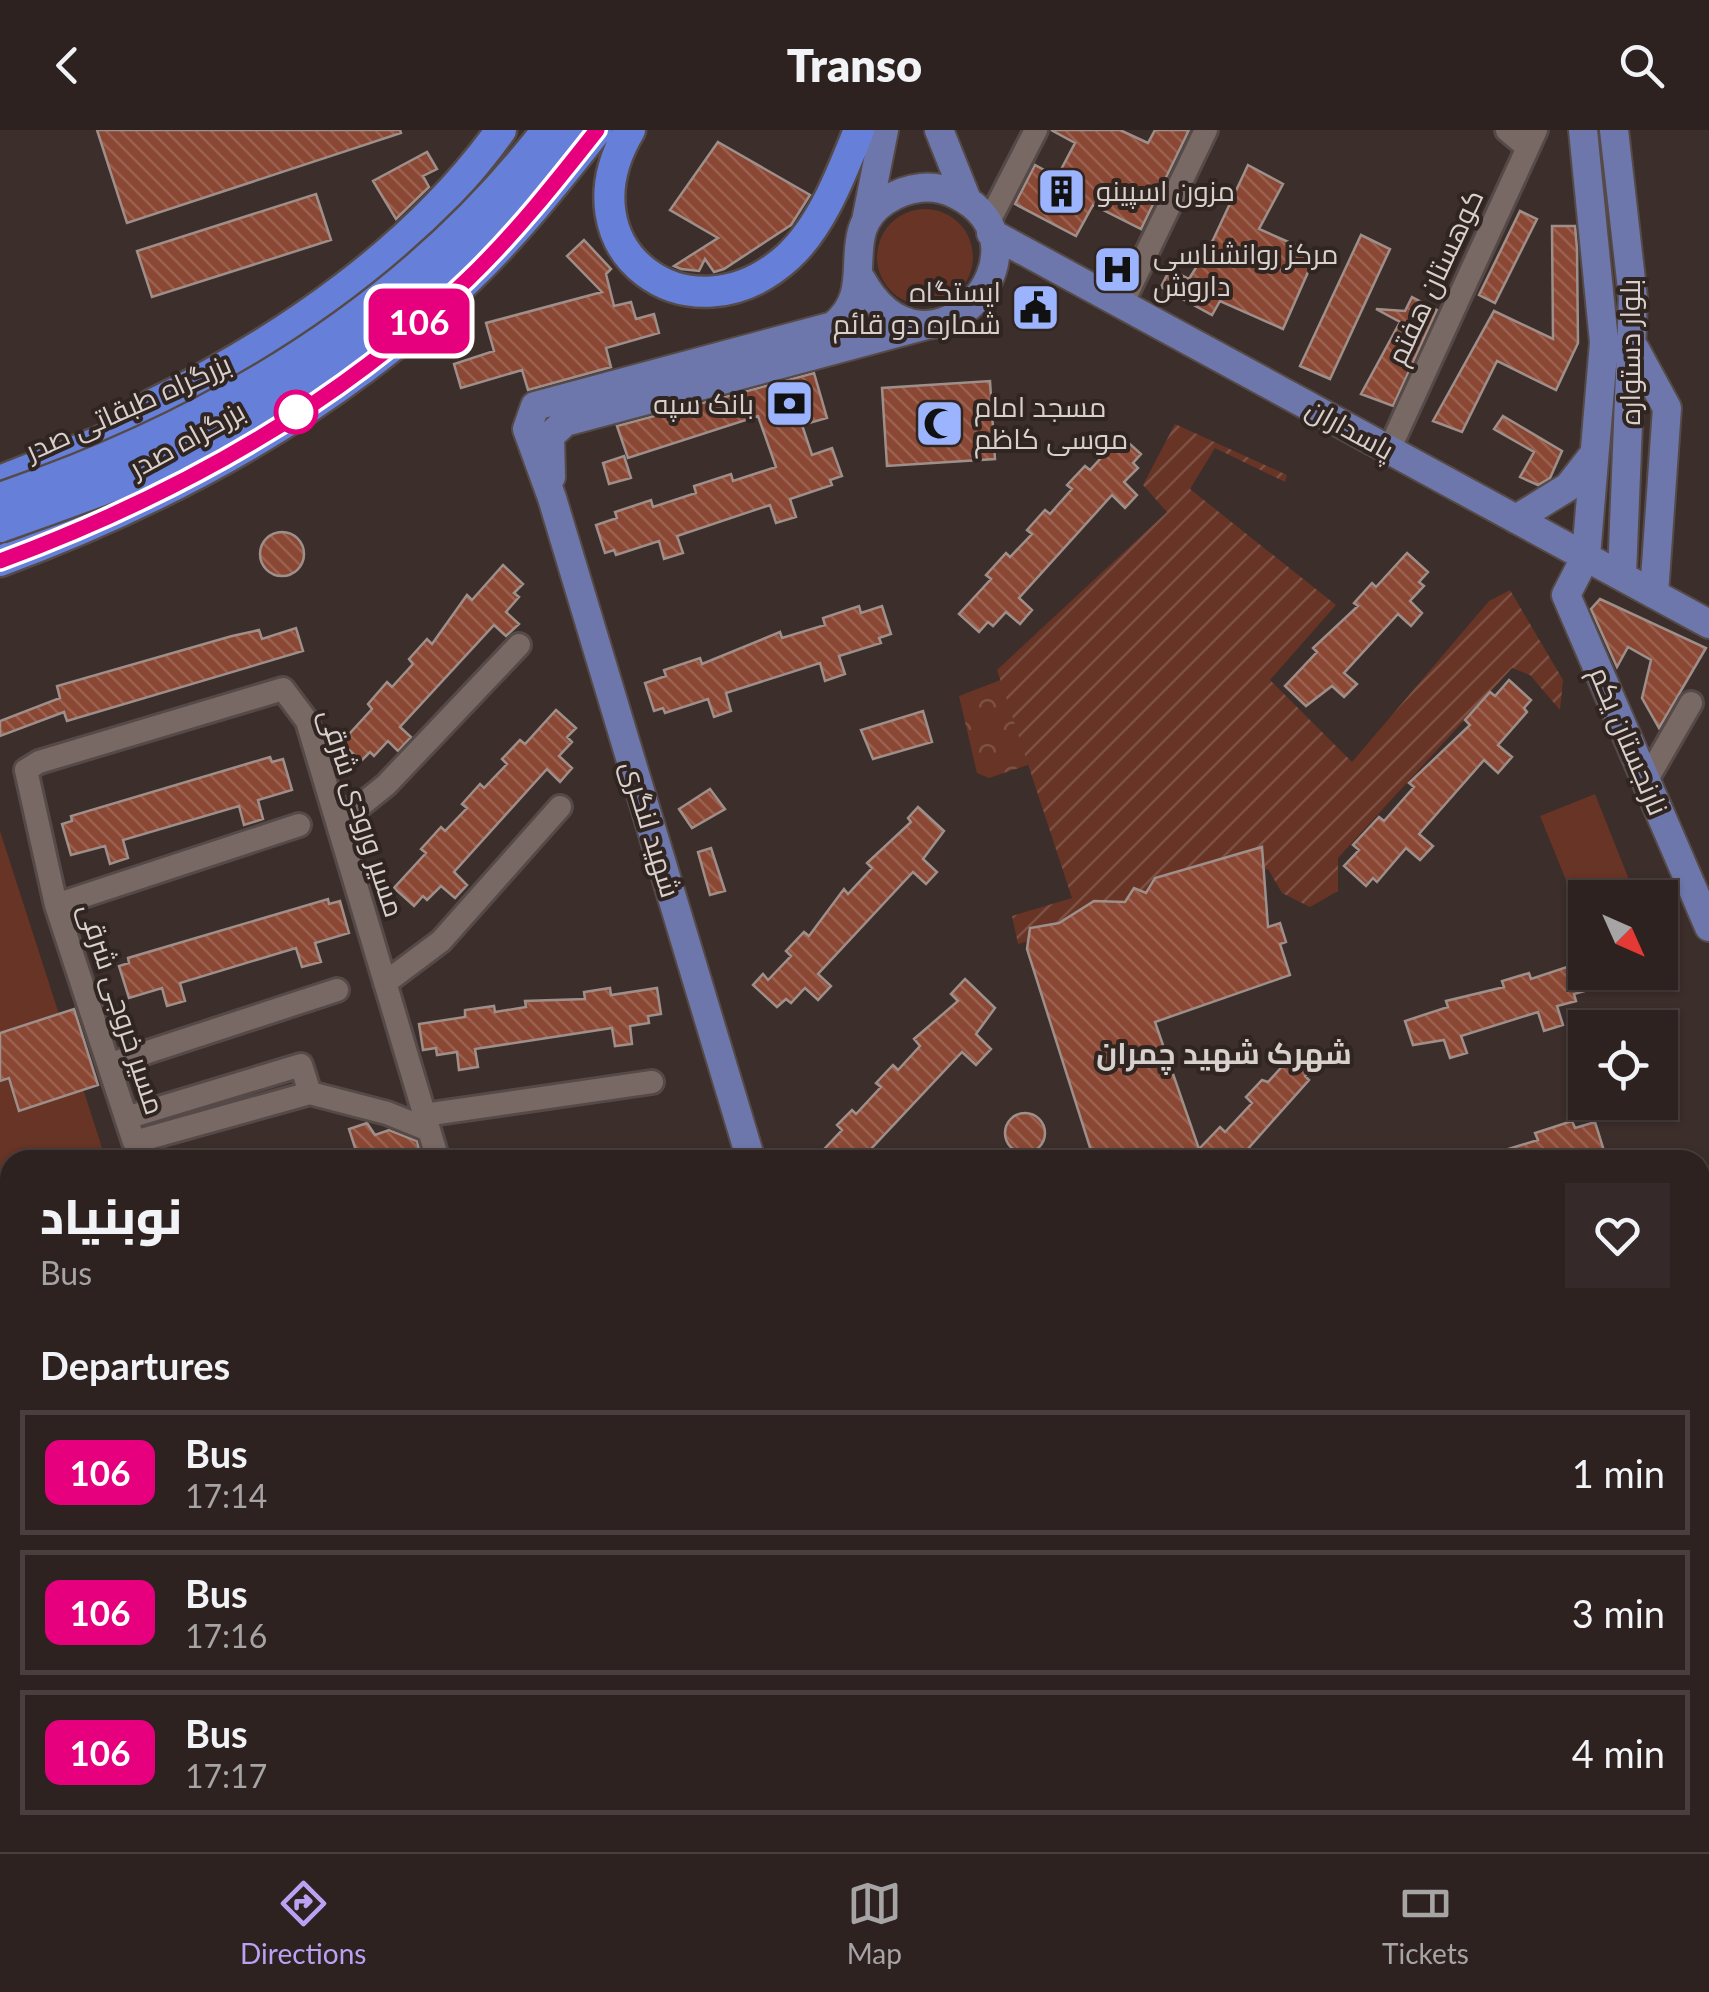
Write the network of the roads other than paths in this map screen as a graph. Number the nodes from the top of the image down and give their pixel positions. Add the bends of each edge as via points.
1 (528, 130) edge
2 (546, 130) edge
3 (581, 130) edge
4 (597, 130) edge
5 (630, 130) edge
6 (859, 130) edge
7 (884, 130) edge
8 (940, 130) edge
9 (1036, 130) edge
10 (1206, 130) edge
11 (1507, 130) edge
12 (1583, 130) edge
13 (1614, 130) edge
14 (497, 138) edge
15 (1532, 139) edge
16 (967, 200) junction
17 (866, 221) junction
18 (989, 229) junction
19 (861, 279) junction
20 (1122, 304) junction
21 (929, 325) junction
22 (833, 326) junction
23 (866, 344) junction
24 (1633, 344) junction
25 (1389, 450) junction
26 (1593, 455) junction
27 (0, 480) edge
28 (1591, 491) junction
29 (1627, 497) junction
30 (0, 498) edge
31 (552, 498) junction
32 (1516, 519) junction
33 (0, 528) edge
34 (1586, 556) junction
35 (0, 561) edge
36 (1622, 575) junction
37 (1654, 594) junction
38 (1709, 624) edge
39 (520, 645) dead end
40 (1691, 703) dead end
41 (26, 770) joint
42 (1646, 781) junction
43 (560, 807) dead end
44 (335, 813) junction
45 (299, 825) dead end
46 (56, 905) junction
47 (1709, 927) edge
48 (385, 983) junction
49 (338, 990) dead end
50 (111, 1064) junction
51 (652, 1082) dead end
52 (426, 1122) junction
53 (435, 1150) edge
54 (742, 1150) edge

1 - 27 highway, بزرگراه صدر via 426,241 335,317 204,400
2 - 30 highway, بزرگراه طبقاتی صدر, bridge via 438,252 290,366 99,462
3 - 33 highway, bridge via 493,235 358,352 138,476
4 - 35 highway, بزرگراه صدر via 466,281 370,363 234,454 124,510
5 - 6 highway via 607,196 615,238 642,270 682,291 733,292 788,257 823,209
7 - 17 main road
8 - 16 main road
9 - 18 street
10 - 20 street
11 - 15 street
12 - 26 main road, بلوار دستواره via 1604,342
13 - 24 main road, بلوار دستواره
14 - 27 highway via 413,227 326,301 199,382
15 - 25 street, کوهستان هفتم
16 - 17 main road via 924,186 881,203
16 - 18 main road
17 - 19 main road via 858,243
18 - 20 main road, پاسداران
18 - 21 main road via 995,254 983,294 968,310
19 - 21 main road via 888,313
19 - 22 main road via 851,309
20 - 25 main road, پاسداران
21 - 23 main road, شهید لنگری
22 - 23 main road via 867,319 874,330
22 - 31 main road, شهید لنگری via 536,406 527,430
23 - 31 main road, شهید لنگری via 555,427
24 - 29 main road, بلوار دستواره
24 - 37 main road via 1667,408
25 - 32 main road, پاسداران
26 - 28 main road, بلوار دستواره
26 - 32 main road via 1568,487
28 - 29 main road
28 - 34 main road, بلوار دستواره
29 - 36 main road, بلوار دستواره
31 - 54 main road, شهید لنگری
32 - 34 main road, پاسداران
34 - 36 main road, پاسداران
34 - 42 main road, نارنجستان یکم via 1566,595
36 - 37 main road, پاسداران
37 - 38 main road, پاسداران
39 - 44 street via 386,785 362,805
40 - 42 street
41 - 44 street, مسیر ورودی شرقی via 283,689 308,721
41 - 46 street, مسیر خروجی شرقی
42 - 47 main road, نارنجستان یکم
43 - 48 street via 441,941
44 - 48 street, مسیر ورودی شرقی
45 - 46 street
46 - 50 street, مسیر خروجی شرقی
48 - 52 street, مسیر ورودی شرقی
49 - 50 street
50 - 52 street, مسیر خروجی شرقی via 134,1142 310,1093
51 - 52 street
52 - 53 street, مسیر ورودی شرقی

